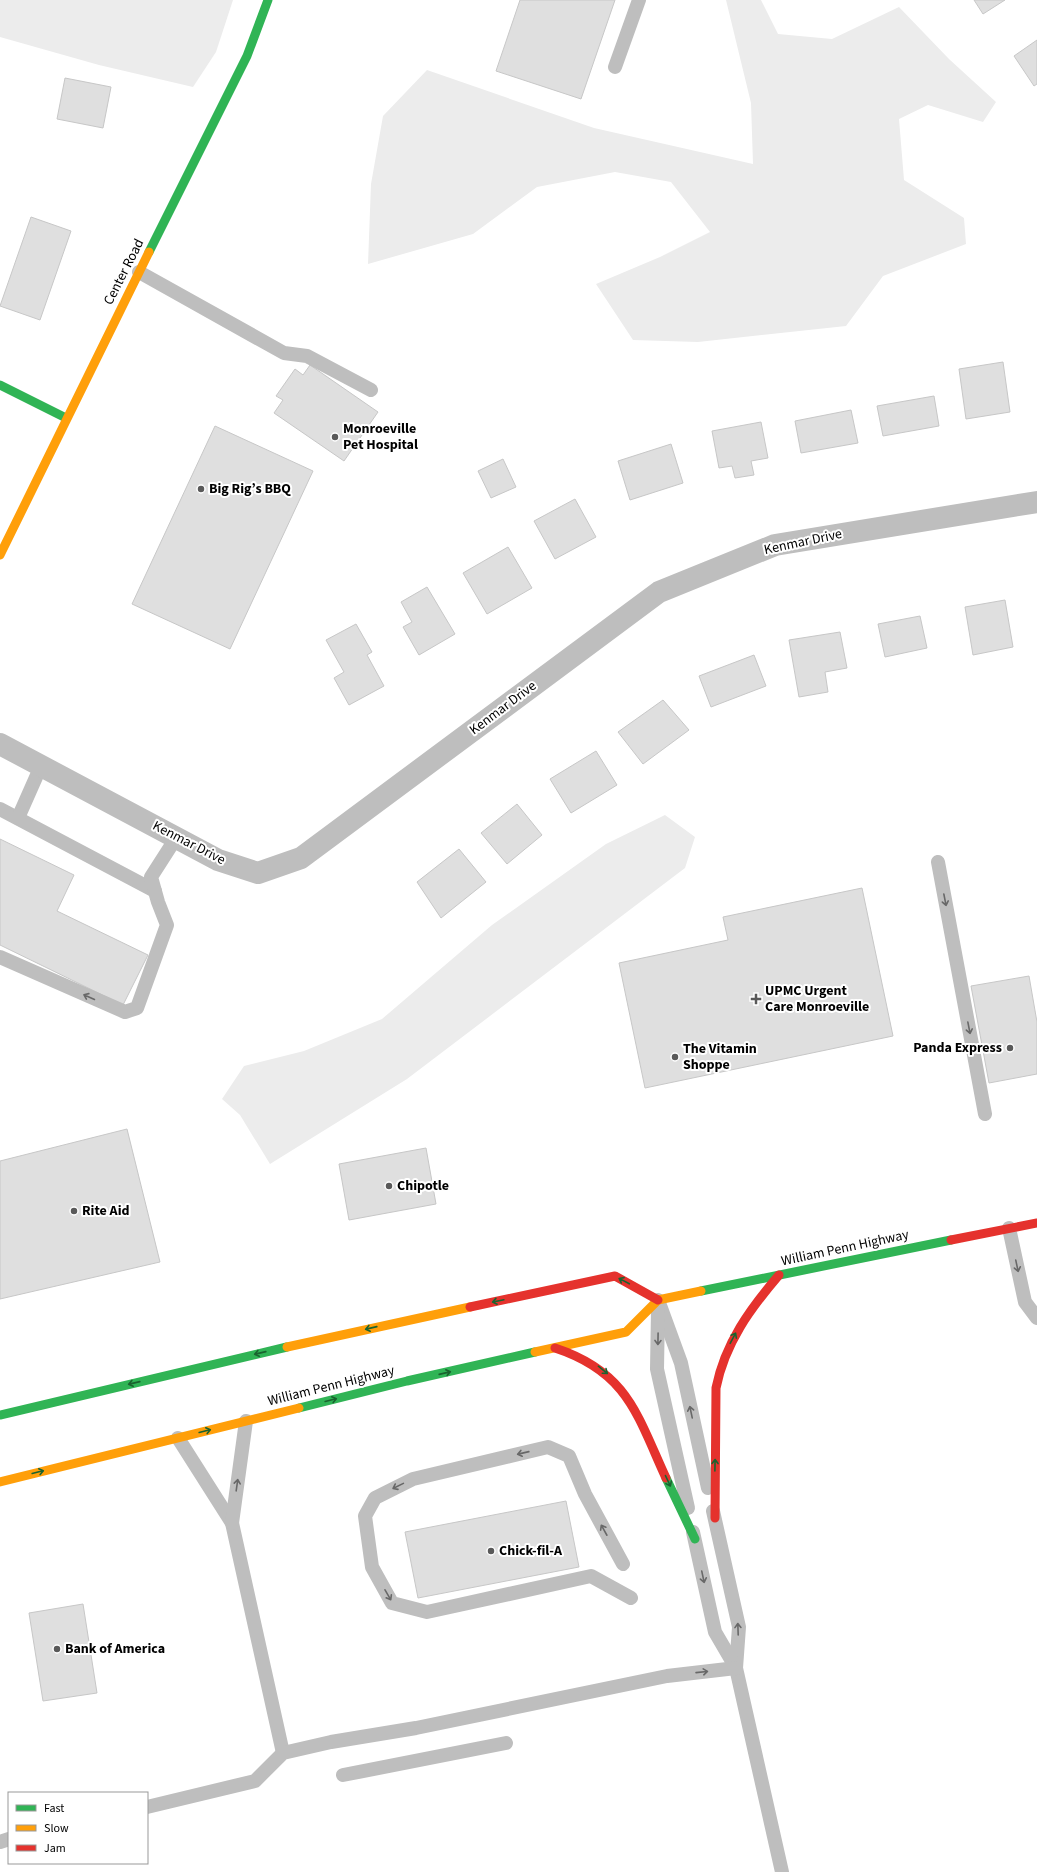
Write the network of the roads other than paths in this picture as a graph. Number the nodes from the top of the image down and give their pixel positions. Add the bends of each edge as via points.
1 (268, 0) edge
2 (639, 0) edge
3 (615, 67) dead end
4 (139, 272) junction
5 (0, 385) edge
6 (371, 390) dead end
7 (66, 418) junction
8 (1037, 502) edge
9 (0, 555) edge
10 (0, 744) edge
11 (41, 766) junction
12 (0, 809) edge
13 (18, 818) junction
14 (176, 838) junction
15 (938, 862) dead end
16 (155, 891) junction
17 (4, 959) edge
18 (985, 1114) dead end
19 (1037, 1223) edge
20 (1009, 1228) junction
21 (779, 1275) junction
22 (658, 1300) junction
23 (1037, 1318) edge
24 (555, 1348) junction
25 (0, 1415) edge
26 (246, 1421) junction
27 (178, 1438) junction
28 (0, 1482) edge
29 (715, 1518) junction
30 (232, 1523) junction
31 (695, 1539) junction
32 (623, 1564) dead end
33 (631, 1598) dead end
34 (736, 1668) junction
35 (506, 1743) dead end
36 (283, 1753) junction
37 (343, 1775) dead end
38 (148, 1807) edge
39 (782, 1872) edge

1 - 4 main road, Center Road via 247,56
2 - 3 lane
4 - 6 lane via 284,353 307,356
4 - 7 main road, Center Road
5 - 7 main road
7 - 9 main road, Center Road
8 - 14 street, Kenmar Drive via 776,545 659,592 301,858 258,873 218,860
10 - 11 street, Kenmar Drive
11 - 13 lane
11 - 14 street, Kenmar Drive
12 - 13 lane
13 - 16 lane
14 - 16 lane via 151,877
15 -> 18 lane
16 -> 17 lane via 167,925 137,1008 124,1012
19 - 20 main road, William Penn Highway
20 - 21 main road, William Penn Highway
20 -> 23 lane via 1025,1302
21 - 22 main road, William Penn Highway
29 -> 21 main road via 718,1375 739,1326
22 - 24 main road, William Penn Highway via 626,1332
22 -> 25 main road via 615,1276 291,1346
29 -> 22 lane via 681,1363
22 -> 31 lane via 658,1369
26 -> 24 main road, William Penn Highway
24 -> 31 main road via 591,1361 604,1370 625,1394
27 -> 26 main road, William Penn Highway
30 -> 26 lane
28 -> 27 main road, William Penn Highway
27 - 30 lane
34 -> 29 lane via 739,1627
30 - 36 lane
31 -> 34 lane via 715,1632
32 -> 33 lane via 585,1494 569,1456 548,1448 413,1479 375,1498 365,1516 372,1567 392,1603 427,1612 591,1576
36 -> 34 lane via 668,1676
34 - 39 lane
35 - 37 lane
36 - 38 lane via 256,1781

